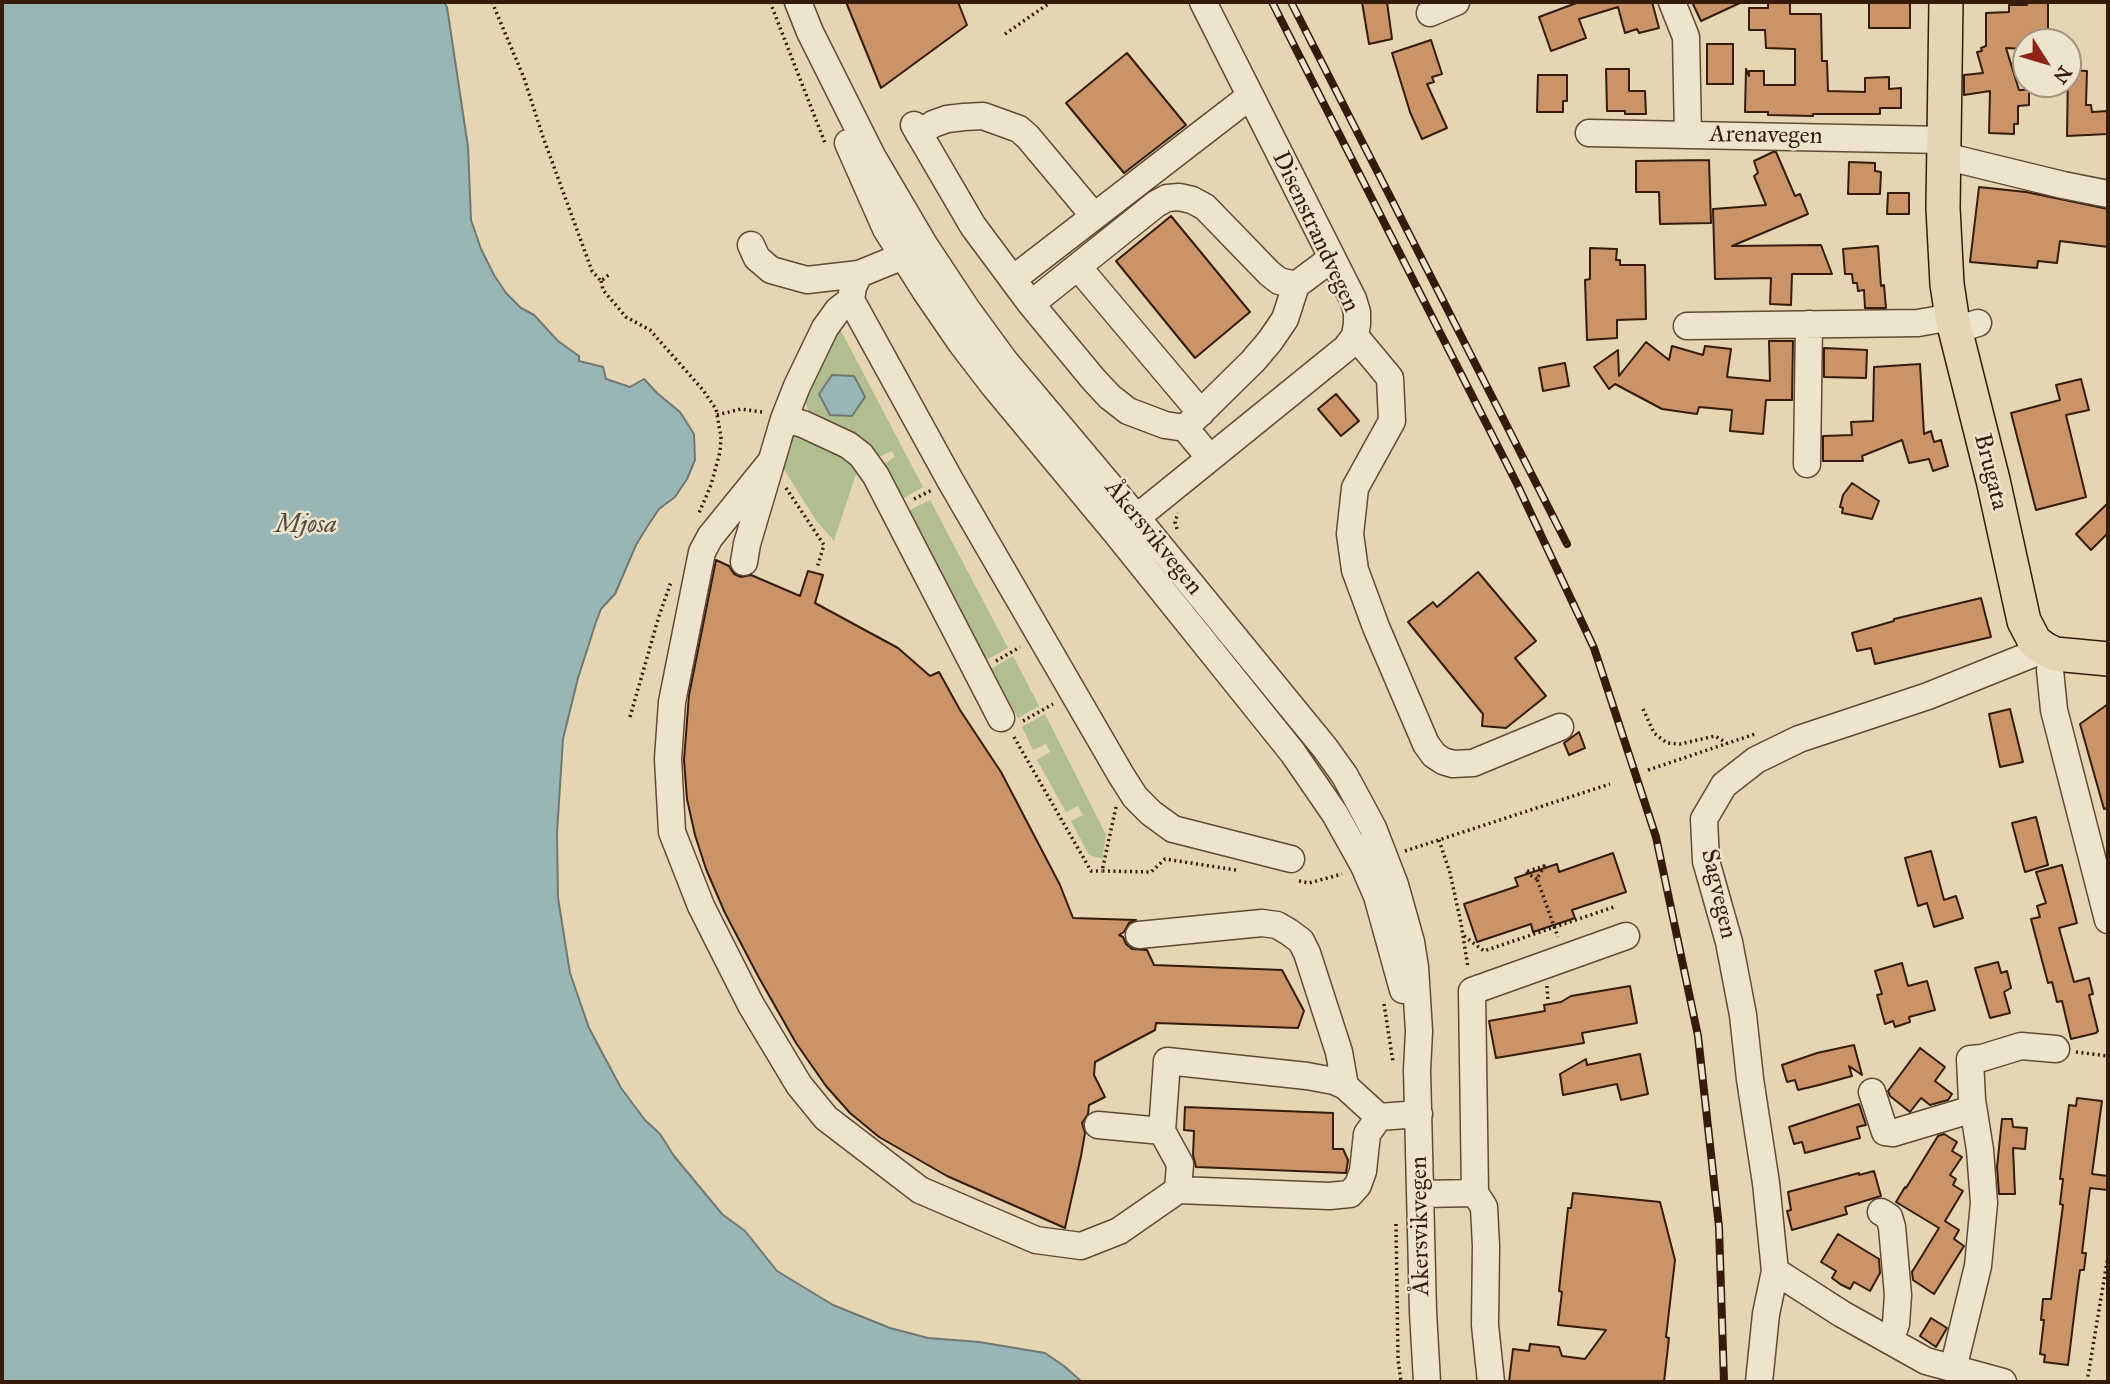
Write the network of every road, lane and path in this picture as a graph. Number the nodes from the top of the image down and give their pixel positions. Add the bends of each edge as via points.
1 (492, 2) edge
2 (770, 2) edge
3 (798, 2) edge
4 (1051, 2) edge
5 (1203, 2) edge
6 (1456, 2) edge
7 (1672, 2) edge
8 (1946, 2) edge
9 (1430, 13) dead end
10 (1004, 34) dead end
11 (1249, 97) junction
12 (1589, 133) dead end
13 (1688, 135) junction
14 (826, 147) dead end
15 (1944, 148) junction
16 (2108, 194) edge
17 (1094, 216) junction
18 (751, 246) dead end
19 (914, 251) junction
20 (1331, 259) junction
21 (1078, 267) junction
22 (611, 273) dead end
23 (859, 274) junction
24 (1013, 279) junction
25 (601, 281) junction
26 (1296, 285) junction
27 (851, 300) junction
28 (1031, 304) junction
29 (1962, 323) junction
30 (1809, 324) junction
31 (1687, 326) dead end
32 (1355, 336) junction
33 (717, 415) junction
34 (783, 419) junction
35 (1193, 421) junction
36 (1210, 457) junction
37 (770, 463) junction
38 (1807, 464) dead end
39 (950, 480) junction
40 (894, 510) junction
41 (697, 517) dead end
42 (1127, 526) junction
43 (744, 562) dead end
44 (817, 568) dead end
45 (675, 572) dead end
46 (1040, 636) junction
47 (2050, 652) junction
48 (2108, 659) edge
49 (977, 671) junction
50 (1073, 692) junction
51 (1643, 709) dead end
52 (630, 717) dead end
53 (1005, 723) junction
54 (1560, 727) dead end
55 (1727, 743) dead end
56 (1609, 784) dead end
57 (2098, 825) edge
58 (1439, 840) junction
59 (1405, 851) dead end
60 (1291, 859) dead end
61 (1340, 863) dead end
62 (1102, 871) dead end
63 (1345, 873) dead end
64 (1537, 879) junction
65 (2108, 920) edge
66 (1555, 926) junction
67 (1622, 926) joint
68 (1139, 935) dead end
69 (1464, 936) junction
70 (1499, 946) junction
71 (1503, 957) dead end
72 (1557, 960) junction
73 (1472, 991) junction
74 (1383, 995) dead end
75 (1548, 1002) dead end
76 (2056, 1049) joint
77 (2108, 1056) edge
78 (1406, 1070) junction
79 (1345, 1086) junction
80 (1872, 1092) dead end
81 (1973, 1109) junction
82 (1419, 1114) junction
83 (1379, 1117) junction
84 (1098, 1125) dead end
85 (1161, 1131) junction
86 (1178, 1190) junction
87 (1475, 1192) junction
88 (1422, 1194) junction
89 (1881, 1212) dead end
90 (1396, 1222) dead end
91 (2108, 1256) edge
92 (1775, 1270) junction
93 (1890, 1341) junction
94 (1953, 1370) junction
95 (1401, 1382) edge
96 (1427, 1382) edge
97 (1491, 1382) edge
98 (1759, 1382) edge
99 (2003, 1382) edge
100 (2087, 1382) edge

1 - 25 path via 524,78 578,237
2 - 14 path
3 - 19 street, Åkersvikvegen via 843,133 887,229
4 - 10 path
5 - 11 street, Disenstrandvegen
6 - 9 street
7 - 13 street via 1686,37
8 - 15 main road, Brugata
11 - 17 street
11 - 20 street, Disenstrandvegen
12 - 13 street, Arenavegen
13 - 15 street, Arenavegen
15 - 16 street, Arenavegen via 2063,186
15 - 29 main road, Brugata via 1944,252
17 - 24 street
17 - 24 street via 1028,137 1012,126 983,116 947,119 916,129 973,226
18 - 23 street via 771,270 807,280
19 - 23 street
19 - 42 street, Åkersvikvegen via 966,308
20 - 26 street
20 - 32 street, Disenstrandvegen via 1353,299
21 - 26 street via 1156,204 1179,197 1205,207 1269,273
21 - 28 street
21 - 35 street
22 - 25 path
23 - 27 street
24 - 28 street
25 - 33 path via 625,317 650,330 703,390
26 - 35 street via 1285,319 1270,341
27 - 34 street via 838,310 814,348
27 - 39 street
28 - 35 street via 1110,397 1128,411 1165,425
29 - 30 street
29 - 47 main road, Brugata via 2024,621 2035,642
30 - 31 street
30 - 38 street
32 - 36 street, Disenstrandvegen
32 - 54 street via 1390,378 1392,421 1355,488 1350,534 1355,570 1426,744 1443,761 1473,763
33 - 34 path via 741,409
33 - 41 path via 720,452
34 - 37 street
34 - 40 street via 823,432 861,455
35 - 36 street
36 - 42 street, Disenstrandvegen
37 - 43 street
37 - 44 path via 824,545
37 - 86 street via 702,552 672,702 668,759 672,832 701,906 751,1005 799,1085 826,1118 920,1190 1024,1236 1081,1246 1119,1231
39 - 40 path
39 - 46 street
40 - 49 street
42 - 78 street, Åkersvikvegen via 1325,748 1359,800 1395,885 1410,942 1419,1031
45 - 52 path
46 - 49 path
46 - 50 street
47 - 48 main road
47 - 57 street via 2054,710
47 - 92 street, Sagvegen via 1799,739 1756,760 1724,785 1704,819 1706,861 1730,942 1743,1014
49 - 53 street
50 - 53 path
50 - 60 street via 1135,797 1151,813 1173,829
51 - 55 path via 1654,733 1667,743 1715,736
53 - 62 path via 1091,872
56 - 58 path
57 - 65 street
58 - 59 path
58 - 69 path
61 - 63 path
64 - 64 path via 1540,872 1544,866 1525,872
64 - 66 path
66 - 67 path via 1614,906
66 - 70 path
66 - 72 path via 1561,950
67 - 72 street
68 - 79 street via 1262,923 1289,932 1307,953 1339,1052
69 - 70 path via 1484,951
69 - 73 path
70 - 71 path
72 - 73 street
72 - 75 path via 1547,980
73 - 87 street
74 - 78 path
76 - 77 path
76 - 81 street via 2021,1046 1970,1059
78 - 82 street, Åkersvikvegen
79 - 83 street
79 - 85 street via 1307,1076 1167,1061
80 - 81 street via 1885,1132
81 - 94 street via 1984,1203 1978,1266
82 - 83 street
82 - 88 street, Åkersvikvegen
83 - 86 street via 1367,1134 1363,1171 1350,1194
84 - 85 street
85 - 86 street via 1180,1164
87 - 88 street
87 - 97 street via 1484,1207 1486,1227 1485,1325
88 - 96 street, Åkersvikvegen
89 - 93 street via 1892,1227 1898,1295
90 - 95 path
91 - 100 path
92 - 93 street
92 - 98 street, Sagvegen
93 - 94 street via 1926,1362
94 - 99 street

